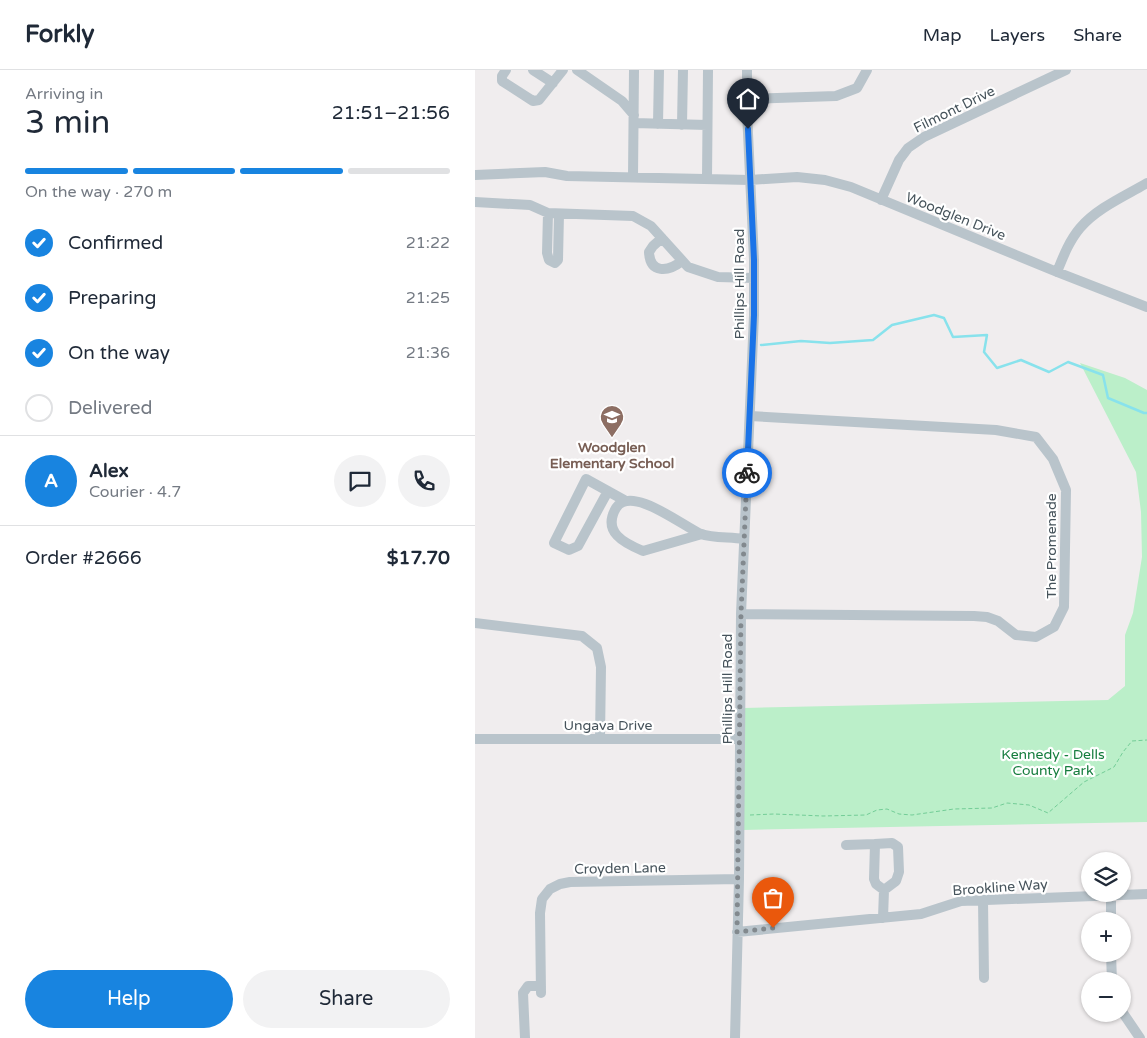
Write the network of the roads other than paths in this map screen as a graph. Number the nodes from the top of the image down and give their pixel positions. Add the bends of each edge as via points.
1 (506, 70) edge
2 (533, 70) edge
3 (563, 70) edge
4 (577, 70) edge
5 (634, 70) edge
6 (659, 70) edge
7 (683, 70) edge
8 (708, 70) edge
9 (747, 70) edge
10 (867, 70) edge
11 (1066, 70) edge
12 (553, 83) junction
13 (747, 99) junction
14 (634, 119) junction
15 (658, 124) junction
16 (682, 124) junction
17 (707, 125) junction
18 (475, 175) edge
19 (633, 177) junction
20 (707, 179) junction
21 (750, 180) junction
22 (1147, 183) edge
23 (881, 200) junction
24 (475, 202) edge
25 (662, 238) junction
26 (682, 261) junction
27 (1057, 272) junction
28 (754, 278) junction
29 (1147, 307) edge
30 (750, 416) junction
31 (608, 491) junction
32 (625, 500) junction
33 (702, 534) junction
34 (743, 539) junction
35 (741, 614) junction
36 (475, 623) edge
37 (600, 738) junction
38 (475, 739) edge
39 (740, 739) junction
40 (875, 844) junction
41 (846, 845) dead end
42 (739, 879) junction
43 (884, 890) junction
44 (1131, 894) edge
45 (1147, 894) edge
46 (1081, 895) edge
47 (983, 900) junction
48 (883, 918) junction
49 (737, 932) junction
50 (984, 978) dead end
51 (1129, 1022) edge
52 (525, 1038) edge
53 (735, 1038) edge
54 (1140, 1038) edge

1 - 12 street via 502,81 533,101 539,100
2 - 12 street
3 - 12 street
4 - 14 street via 622,101
5 - 14 street
6 - 15 street
7 - 16 street
8 - 17 street
9 - 13 street, Phillips Hill Road
10 - 13 street via 857,88 836,96
11 - 23 street, Filmont Drive via 923,137 899,160
13 - 21 street, Phillips Hill Road
14 - 15 street
14 - 19 street
15 - 16 street
16 - 17 street
17 - 20 street
18 - 19 street, Woodglen Drive via 545,172 567,176
19 - 20 street, Woodglen Drive
20 - 21 street, Woodglen Drive
21 - 23 street, Woodglen Drive via 825,180
21 - 28 street, Phillips Hill Road
22 - 27 street via 1097,213 1080,228
23 - 27 street, Woodglen Drive
24 - 25 street via 530,205 553,213 633,216 651,226
25 - 26 street
25 - 26 street via 649,252 652,265 669,268
26 - 28 street via 688,268 718,277
27 - 29 street, Woodglen Drive
28 - 30 street, Phillips Hill Road
30 - 34 street, Phillips Hill Road
30 - 35 street, The Promenade via 996,430 1036,437 1053,459 1066,490 1064,607 1054,627 1036,637 1016,635 999,621 987,617
31 - 31 street via 585,479 554,543 569,550 578,546
31 - 32 street
32 - 33 street via 650,505
32 - 33 street via 617,506 611,525 617,536 635,548 643,551
33 - 34 street
34 - 35 street, Phillips Hill Road
35 - 39 street, Phillips Hill Road
36 - 37 street via 582,636 597,648 601,667
37 - 38 street, Ungava Drive
37 - 39 street, Ungava Drive
39 - 42 street, Phillips Hill Road
40 - 41 street
40 - 43 street via 874,879
40 - 43 street via 892,843 898,847 899,872 896,881
42 - 49 street, Phillips Hill Road
42 - 52 street, Croyden Lane via 570,882 550,889 542,900 540,913 541,990 528,986 523,993
43 - 48 street
44 - 45 street, Brookline Way
46 - 47 street, Brookline Way
47 - 48 street, Brookline Way via 961,900 921,914
47 - 50 street
48 - 49 street, Brookline Way
49 - 53 street, Phillips Hill Road
51 - 54 street

